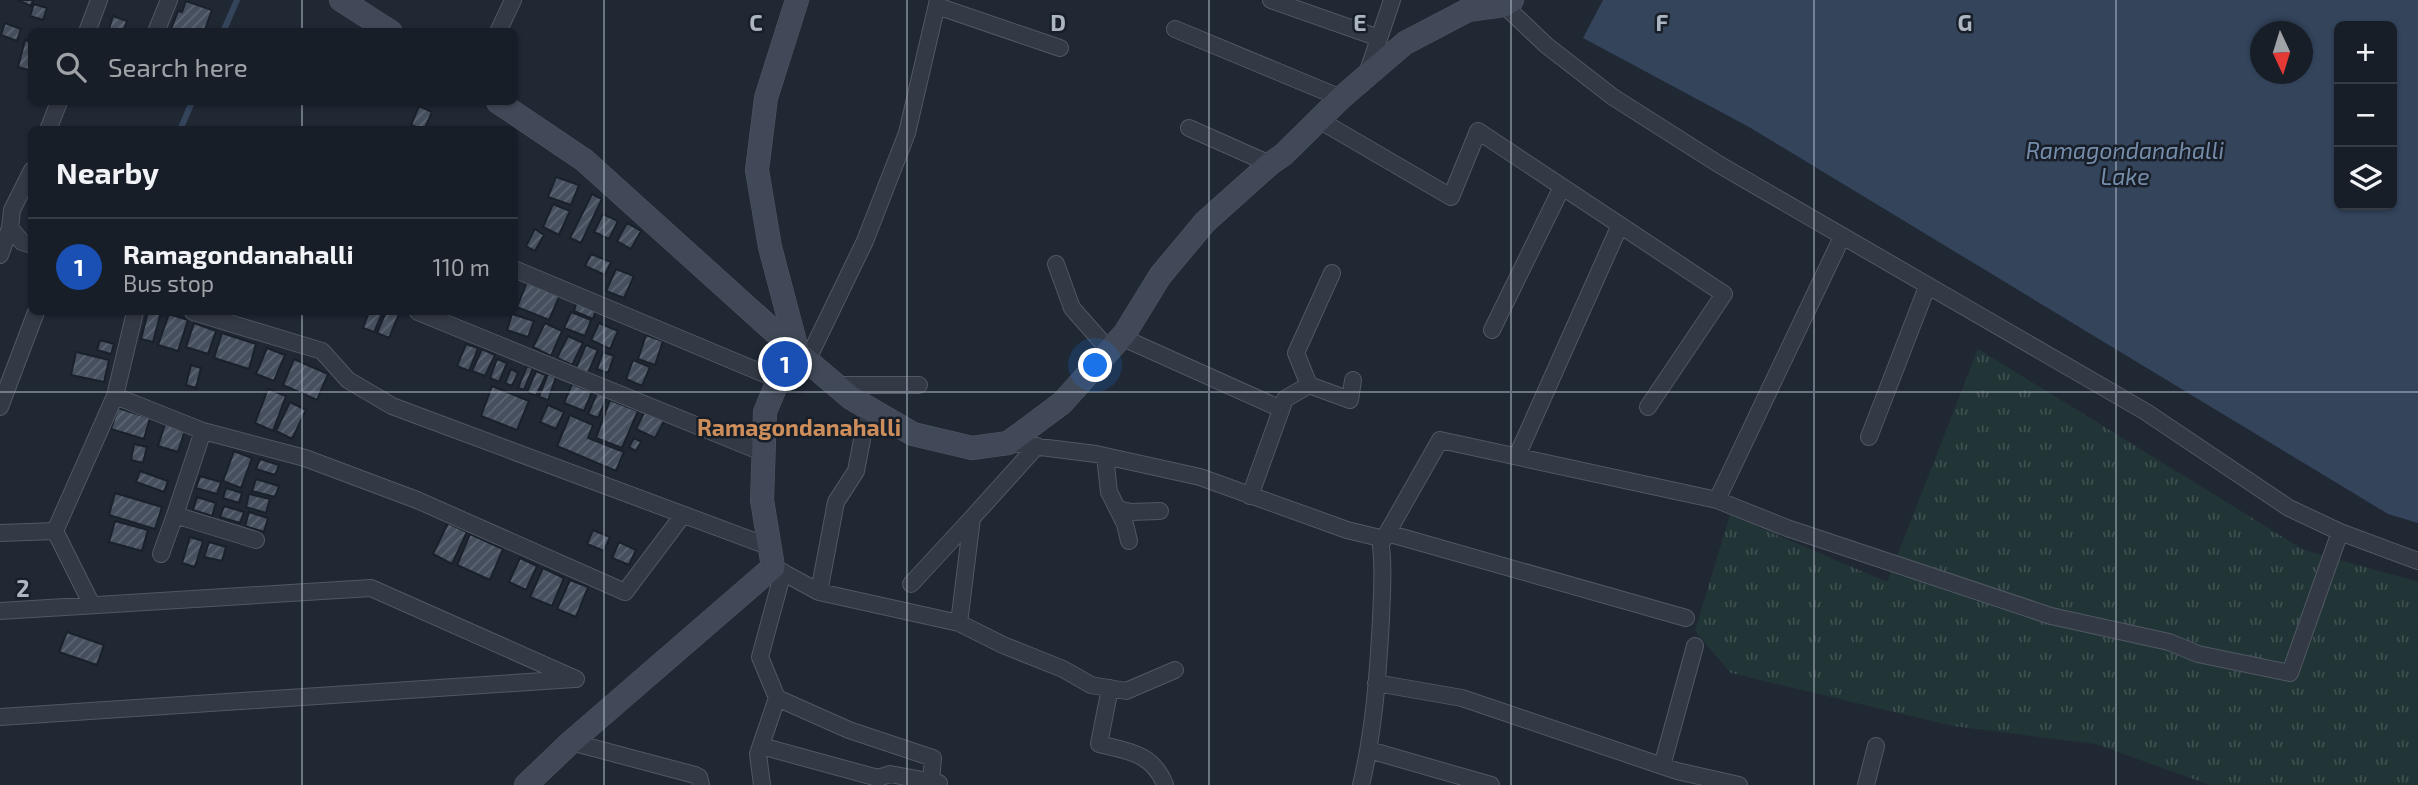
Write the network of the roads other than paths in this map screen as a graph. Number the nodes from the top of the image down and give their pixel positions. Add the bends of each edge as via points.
1 (99, 0) edge
2 (169, 0) edge
3 (342, 0) edge
4 (513, 0) edge
5 (797, 0) edge
6 (1271, 0) edge
7 (1392, 0) edge
8 (937, 3) edge
9 (1508, 3) edge
10 (88, 28) edge
11 (158, 28) edge
12 (385, 28) edge
13 (500, 28) edge
14 (1175, 29) dead end
15 (1379, 38) junction
16 (1060, 48) dead end
17 (1366, 77) junction
18 (1341, 98) junction
19 (58, 105) edge
20 (502, 105) edge
21 (1319, 120) junction
22 (50, 126) edge
23 (1189, 128) dead end
24 (1270, 164) junction
25 (28, 178) edge
26 (1562, 187) junction
27 (1620, 225) junction
28 (10, 228) junction
29 (1843, 237) junction
30 (28, 244) edge
31 (0, 256) edge
32 (1056, 264) dead end
33 (518, 272) edge
34 (1332, 273) dead end
35 (1927, 287) junction
36 (35, 315) edge
37 (134, 315) edge
38 (203, 315) edge
39 (425, 315) edge
40 (1492, 330) dead end
41 (1115, 343) junction
42 (802, 357) junction
43 (779, 380) junction
44 (1353, 380) dead end
45 (835, 385) junction
46 (919, 385) dead end
47 (1309, 385) junction
48 (115, 396) junction
49 (0, 407) edge
50 (1648, 407) dead end
51 (868, 408) junction
52 (1281, 410) junction
53 (203, 431) junction
54 (1869, 438) dead end
55 (1008, 443) junction
56 (1037, 446) junction
57 (764, 453) junction
58 (1105, 456) junction
59 (1517, 456) junction
60 (1250, 496) junction
61 (1717, 500) junction
62 (1118, 509) junction
63 (1160, 511) dead end
64 (174, 515) junction
65 (683, 515) junction
66 (972, 518) junction
67 (55, 531) junction
68 (2340, 531) junction
69 (0, 533) edge
70 (1384, 538) junction
71 (257, 540) dead end
72 (1129, 541) dead end
73 (161, 554) dead end
74 (2418, 561) edge
75 (775, 562) junction
76 (911, 584) dead end
77 (819, 592) junction
78 (92, 605) junction
79 (0, 611) edge
80 (1686, 618) dead end
81 (959, 623) junction
82 (1695, 646) dead end
83 (1175, 670) dead end
84 (1376, 683) junction
85 (1110, 688) junction
86 (777, 698) junction
87 (0, 717) edge
88 (571, 742) junction
89 (761, 746) junction
90 (1876, 746) dead end
91 (1369, 750) junction
92 (1662, 766) junction
93 (526, 785) edge
94 (701, 785) edge
95 (762, 785) edge
96 (1165, 785) edge
97 (1361, 785) edge
98 (1491, 785) edge
99 (1739, 785) edge
100 (1866, 785) edge

1 - 10 street
2 - 11 street
3 - 12 street
4 - 13 street
5 - 42 street via 766,98 757,170 770,247
6 - 15 street
7 - 15 street
8 - 16 street
8 - 42 street via 907,133 865,241
9 - 17 street via 1468,10 1405,43
9 - 29 street via 1546,46 1614,97
14 - 18 street
15 - 17 street
17 - 18 street
18 - 21 street
19 - 22 street
20 - 42 street via 584,160
21 - 24 street
21 - 26 street via 1451,197 1478,131
23 - 24 street
24 - 41 street via 1205,222 1160,276
25 - 28 street via 12,209
26 - 27 street
26 - 40 street
27 - 50 street via 1724,294
27 - 59 street
28 - 30 street
28 - 31 street
29 - 35 street
29 - 61 street
32 - 41 street via 1072,308
33 - 43 street
34 - 47 street via 1297,353
35 - 54 street
35 - 68 street via 2146,412 2289,508
36 - 49 street
37 - 48 street
38 - 65 street via 322,351 348,380 392,406
39 - 57 street
41 - 52 street
41 - 55 street via 1062,403
42 - 43 street via 785,364
42 - 45 street
43 - 57 street via 765,412
44 - 47 street via 1350,400
45 - 46 street
45 - 51 street
47 - 52 street via 1285,399
48 - 53 street
48 - 67 street
51 - 55 street via 913,434 972,448
51 - 77 street via 856,471 836,502
52 - 60 street
53 - 64 street
53 - 65 street via 306,458 417,500 625,592
55 - 56 street
56 - 58 street
56 - 66 street
57 - 75 street via 762,500
58 - 60 street via 1200,477
58 - 62 street via 1109,492
59 - 61 street
59 - 70 street via 1440,440
60 - 70 street
61 - 68 street via 2051,616 2290,673
62 - 63 street
62 - 72 street
64 - 71 street
64 - 73 street
65 - 75 street
66 - 76 street
66 - 81 street
67 - 69 street
67 - 78 street
68 - 74 street
70 - 80 street
70 - 84 street
75 - 77 street
75 - 86 street via 760,657
75 - 88 street
77 - 81 street
78 - 79 street
78 - 87 street via 371,588 576,678
81 - 85 street via 1091,685
82 - 92 street
83 - 85 street via 1126,691
84 - 91 street
84 - 92 street via 1462,698
85 - 96 street via 1099,744 1141,755 1160,772
86 - 89 street
86 - 89 street via 849,730 933,758 935,782 890,774 878,778
88 - 93 street
88 - 94 street via 695,775
89 - 95 street
90 - 100 street
91 - 97 street
91 - 98 street
92 - 99 street

